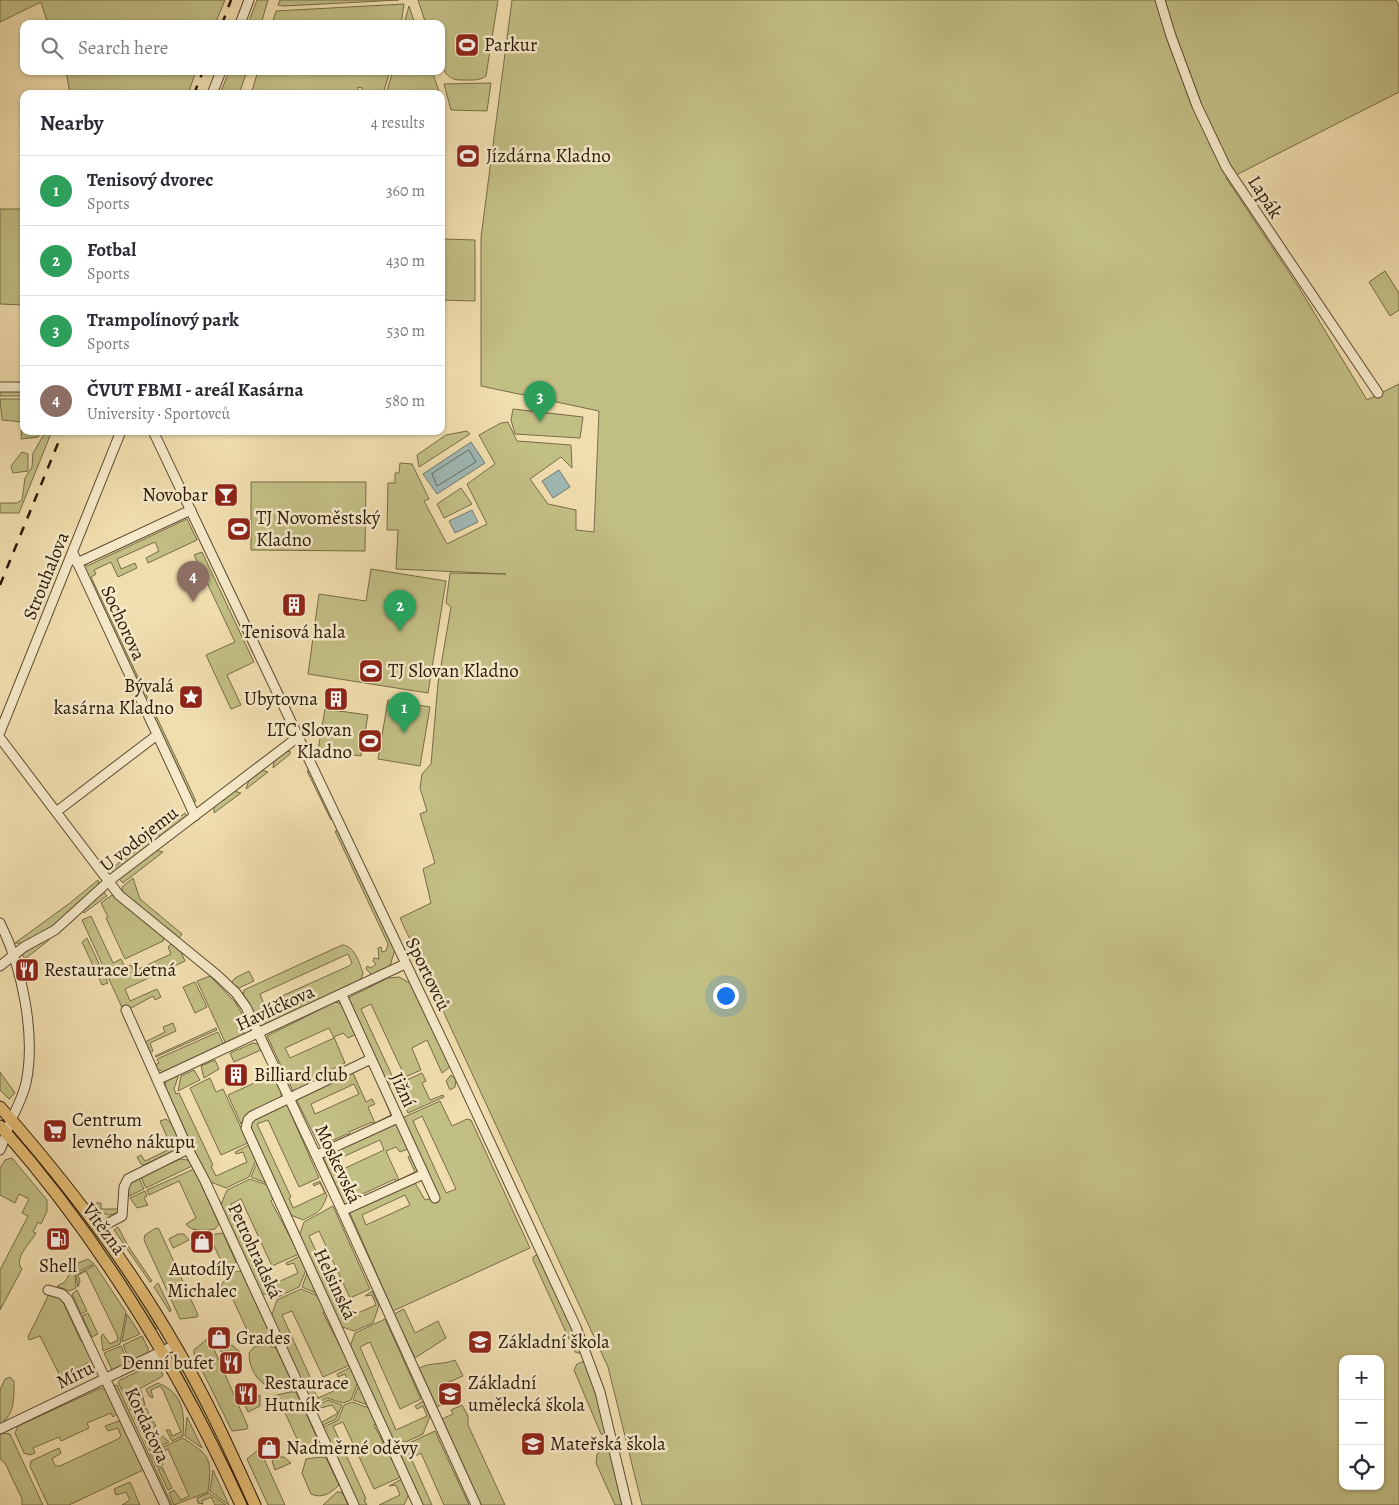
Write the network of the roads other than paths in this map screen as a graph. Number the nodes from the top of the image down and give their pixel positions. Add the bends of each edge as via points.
1 (249, 0) edge
2 (1160, 0) edge
3 (242, 20) edge
4 (219, 75) edge
5 (214, 90) edge
6 (0, 387) edge
7 (20, 387) edge
8 (1378, 393) dead end
9 (119, 435) edge
10 (155, 435) edge
11 (161, 435) edge
12 (172, 468) junction
13 (191, 510) junction
14 (73, 553) junction
15 (77, 563) junction
16 (0, 732) edge
17 (157, 735) junction
18 (298, 737) junction
19 (0, 738) edge
20 (56, 812) junction
21 (195, 816) junction
22 (109, 881) junction
23 (0, 923) edge
24 (13, 956) junction
25 (405, 964) junction
26 (0, 966) edge
27 (342, 995) junction
28 (126, 1010) dead end
29 (259, 1033) junction
30 (371, 1059) junction
31 (157, 1080) junction
32 (289, 1098) junction
33 (0, 1107) edge
34 (398, 1118) junction
35 (11, 1120) junction
36 (4, 1130) edge
37 (188, 1149) junction
38 (0, 1150) edge
39 (317, 1155) junction
40 (424, 1174) junction
41 (435, 1198) dead end
42 (342, 1211) junction
43 (99, 1228) junction
44 (48, 1290) dead end
45 (175, 1345) junction
46 (164, 1352) junction
47 (107, 1378) junction
48 (0, 1429) edge
49 (165, 1505) edge
50 (241, 1505) edge
51 (256, 1505) edge
52 (354, 1505) edge
53 (418, 1505) edge
54 (476, 1505) edge
55 (628, 1505) edge

1 - 3 street
2 - 8 street, Lapák via 1197,106 1226,167
4 - 5 street
6 - 7 street
9 - 14 street, Strouhalova
10 - 12 street, Sportovců
11 - 12 street, Sportovců
12 - 13 street, Sportovců
13 - 15 street
13 - 18 street, Sportovců
14 - 15 street, Sochorova
14 - 16 street, Strouhalova
15 - 17 street, Sochorova
17 - 20 street
17 - 21 street, Sochorova
18 - 21 street, U vodojemu
18 - 25 street, Sportovců
19 - 20 street
20 - 22 street
21 - 22 street, U vodojemu
22 - 24 street, U vodojemu via 55,930
22 - 29 street, Moskevská via 120,894 236,992
23 - 24 street
24 - 26 street, U vodojemu
24 - 35 street via 25,1004 29,1048 24,1088
25 - 27 street, Havlíčkova
25 - 55 street, Sportovců via 588,1355
27 - 29 street, Havlíčkova
27 - 30 street, Jižní
28 - 31 street, Petrohradská
29 - 31 street, Havlíčkova
29 - 32 street, Moskevská
30 - 32 street, Helsinská
30 - 34 street, Jižní
31 - 37 street, Petrohradská
32 - 39 street, Moskevská
32 - 53 street, Helsinská via 250,1118 246,1131
33 - 35 main road, Vítězná
34 - 39 street
34 - 40 street, Jižní
35 - 36 street
35 - 43 main road, Vítězná
36 - 38 street
36 - 46 main road, Vítězná via 87,1234
37 - 43 street, Vítězná via 128,1179 124,1187 122,1216
37 - 52 street, Petrohradská
39 - 42 street, Moskevská
40 - 41 street, Jižní
40 - 42 street
42 - 54 street, Moskevská
43 - 45 main road, Vítězná
44 - 47 street, Kordačova via 67,1297
45 - 46 street
45 - 51 main road, Vítězná
46 - 47 street, Míru
46 - 50 main road, Vítězná
47 - 48 street, Míru
47 - 49 street, Kordačova

